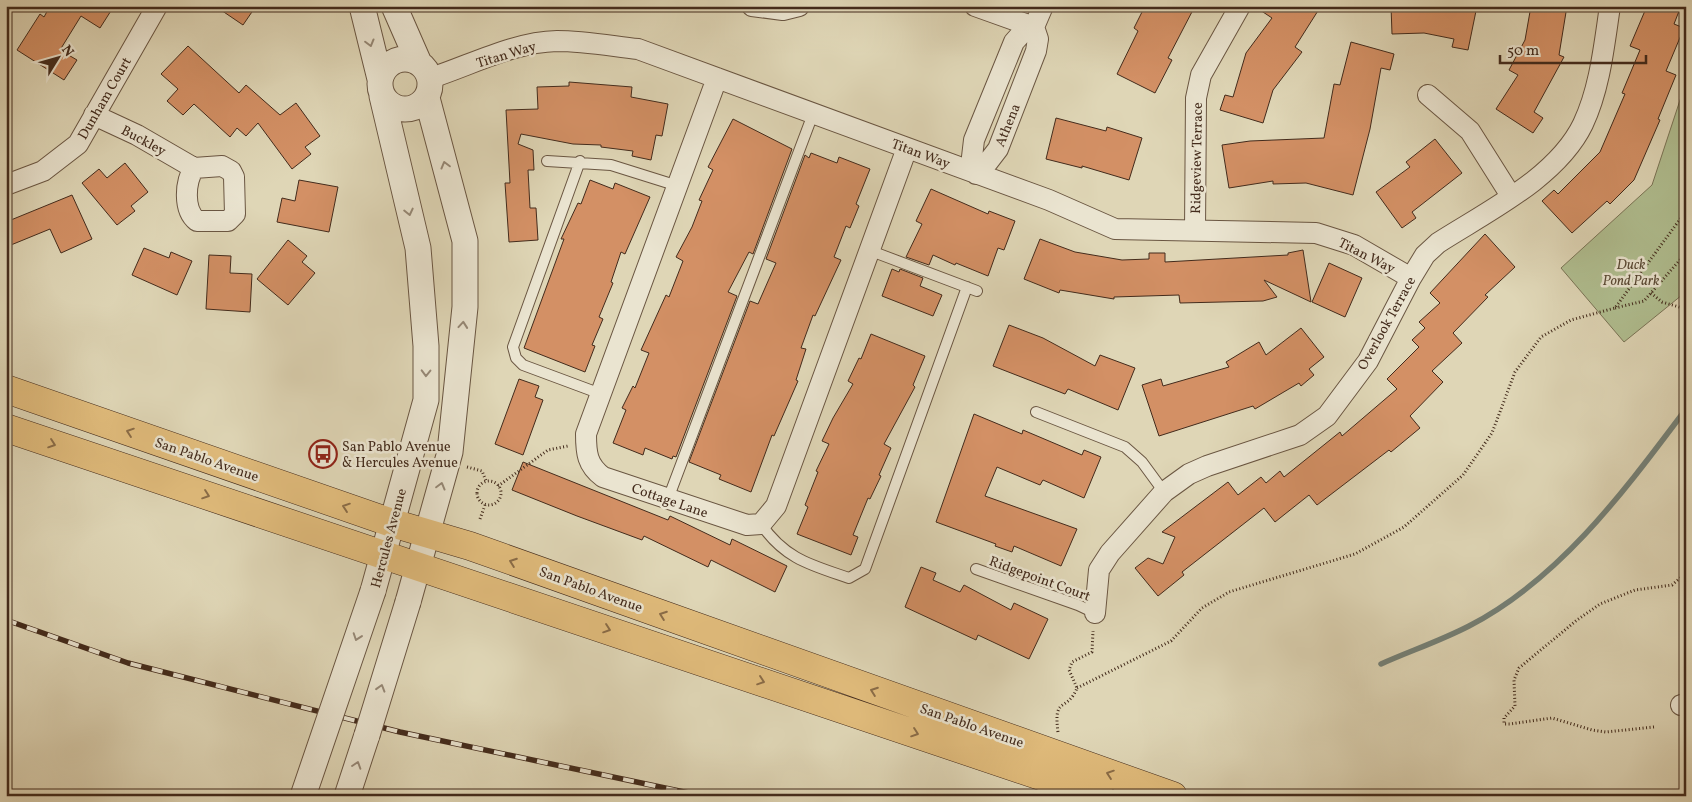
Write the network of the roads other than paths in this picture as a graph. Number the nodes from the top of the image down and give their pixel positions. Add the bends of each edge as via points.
1 (157, 6) edge
2 (362, 6) edge
3 (394, 6) edge
4 (752, 6) edge
5 (798, 6) edge
6 (975, 6) edge
7 (1043, 6) edge
8 (1240, 6) edge
9 (1610, 6) edge
10 (1034, 26) junction
11 (717, 78) junction
12 (425, 80) junction
13 (381, 88) junction
14 (1428, 94) dead end
15 (813, 114) junction
16 (94, 115) junction
17 (907, 148) junction
18 (547, 161) dead end
19 (580, 161) junction
20 (194, 168) dead end
21 (976, 174) junction
22 (6, 185) edge
23 (678, 186) junction
24 (1512, 196) junction
25 (1195, 230) junction
26 (871, 251) junction
27 (1410, 278) junction
28 (966, 287) junction
29 (977, 291) dead end
30 (6, 389) edge
31 (601, 394) junction
32 (1036, 412) dead end
33 (6, 428) edge
34 (1164, 492) junction
35 (668, 499) junction
36 (392, 523) junction
37 (761, 524) junction
38 (428, 533) junction
39 (384, 555) junction
40 (419, 566) junction
41 (976, 569) dead end
42 (1095, 613) joint
43 (303, 796) edge
44 (348, 796) edge
45 (1100, 796) edge
46 (1173, 796) edge

1 - 16 street, Dunham Court
2 -> 13 street, Hercules Avenue
3 - 12 street
4 - 5 street via 783,10
6 - 10 street
7 - 10 street, Athena
8 - 25 street, Ridgeview Terrace via 1201,75 1196,98
9 - 24 street, Overlook Terrace via 1601,64 1582,126 1546,171
10 - 21 street, Athena via 1038,38 1036,51 998,149
11 - 12 street, Titan Way via 638,49 556,41 513,49
11 - 15 street, Titan Way
11 - 23 street, Cottage Lane
12 - 13 street via 404,59 396,60 384,71
12 - 13 street via 421,105 404,110 395,108
38 -> 12 street via 450,452 454,423 465,307 465,241
13 -> 36 street, Hercules Avenue via 418,248 426,346 426,400
14 - 24 street via 1470,131
15 - 17 street, Titan Way
15 - 35 lane
16 - 20 street, Buckley
16 - 22 street, Dunham Court via 78,144 43,171
17 - 21 street, Titan Way
17 - 26 street
18 - 19 lane
19 - 23 lane via 626,168
19 - 31 lane via 513,347 516,358 523,365
21 - 25 street, Titan Way via 1116,228
23 - 31 street, Cottage Lane
24 - 27 street, Overlook Terrace via 1438,243 1425,255
25 - 27 street, Titan Way via 1316,233 1354,245
26 - 28 lane
26 - 37 street via 776,506
27 - 34 street, Overlook Terrace via 1368,361 1327,416 1300,435 1188,474
28 - 29 lane
28 - 37 lane via 865,569 850,578 799,560 773,542
36 -> 30 main road, San Pablo Avenue
31 - 35 street, Cottage Lane via 586,434 586,454 592,468 603,477
32 - 34 lane via 1125,447 1142,462
33 -> 39 main road, San Pablo Avenue
34 - 42 street, Overlook Terrace via 1098,570
35 - 37 street, Cottage Lane via 747,525
36 - 38 main road, San Pablo Avenue
36 - 39 street, Hercules Avenue
38 - 40 street
46 -> 38 main road, San Pablo Avenue
39 - 40 main road, San Pablo Avenue
39 -> 43 street, Hercules Avenue, bridge
44 -> 40 street, bridge
40 -> 45 main road, San Pablo Avenue
41 - 42 lane, Ridgepoint Court

